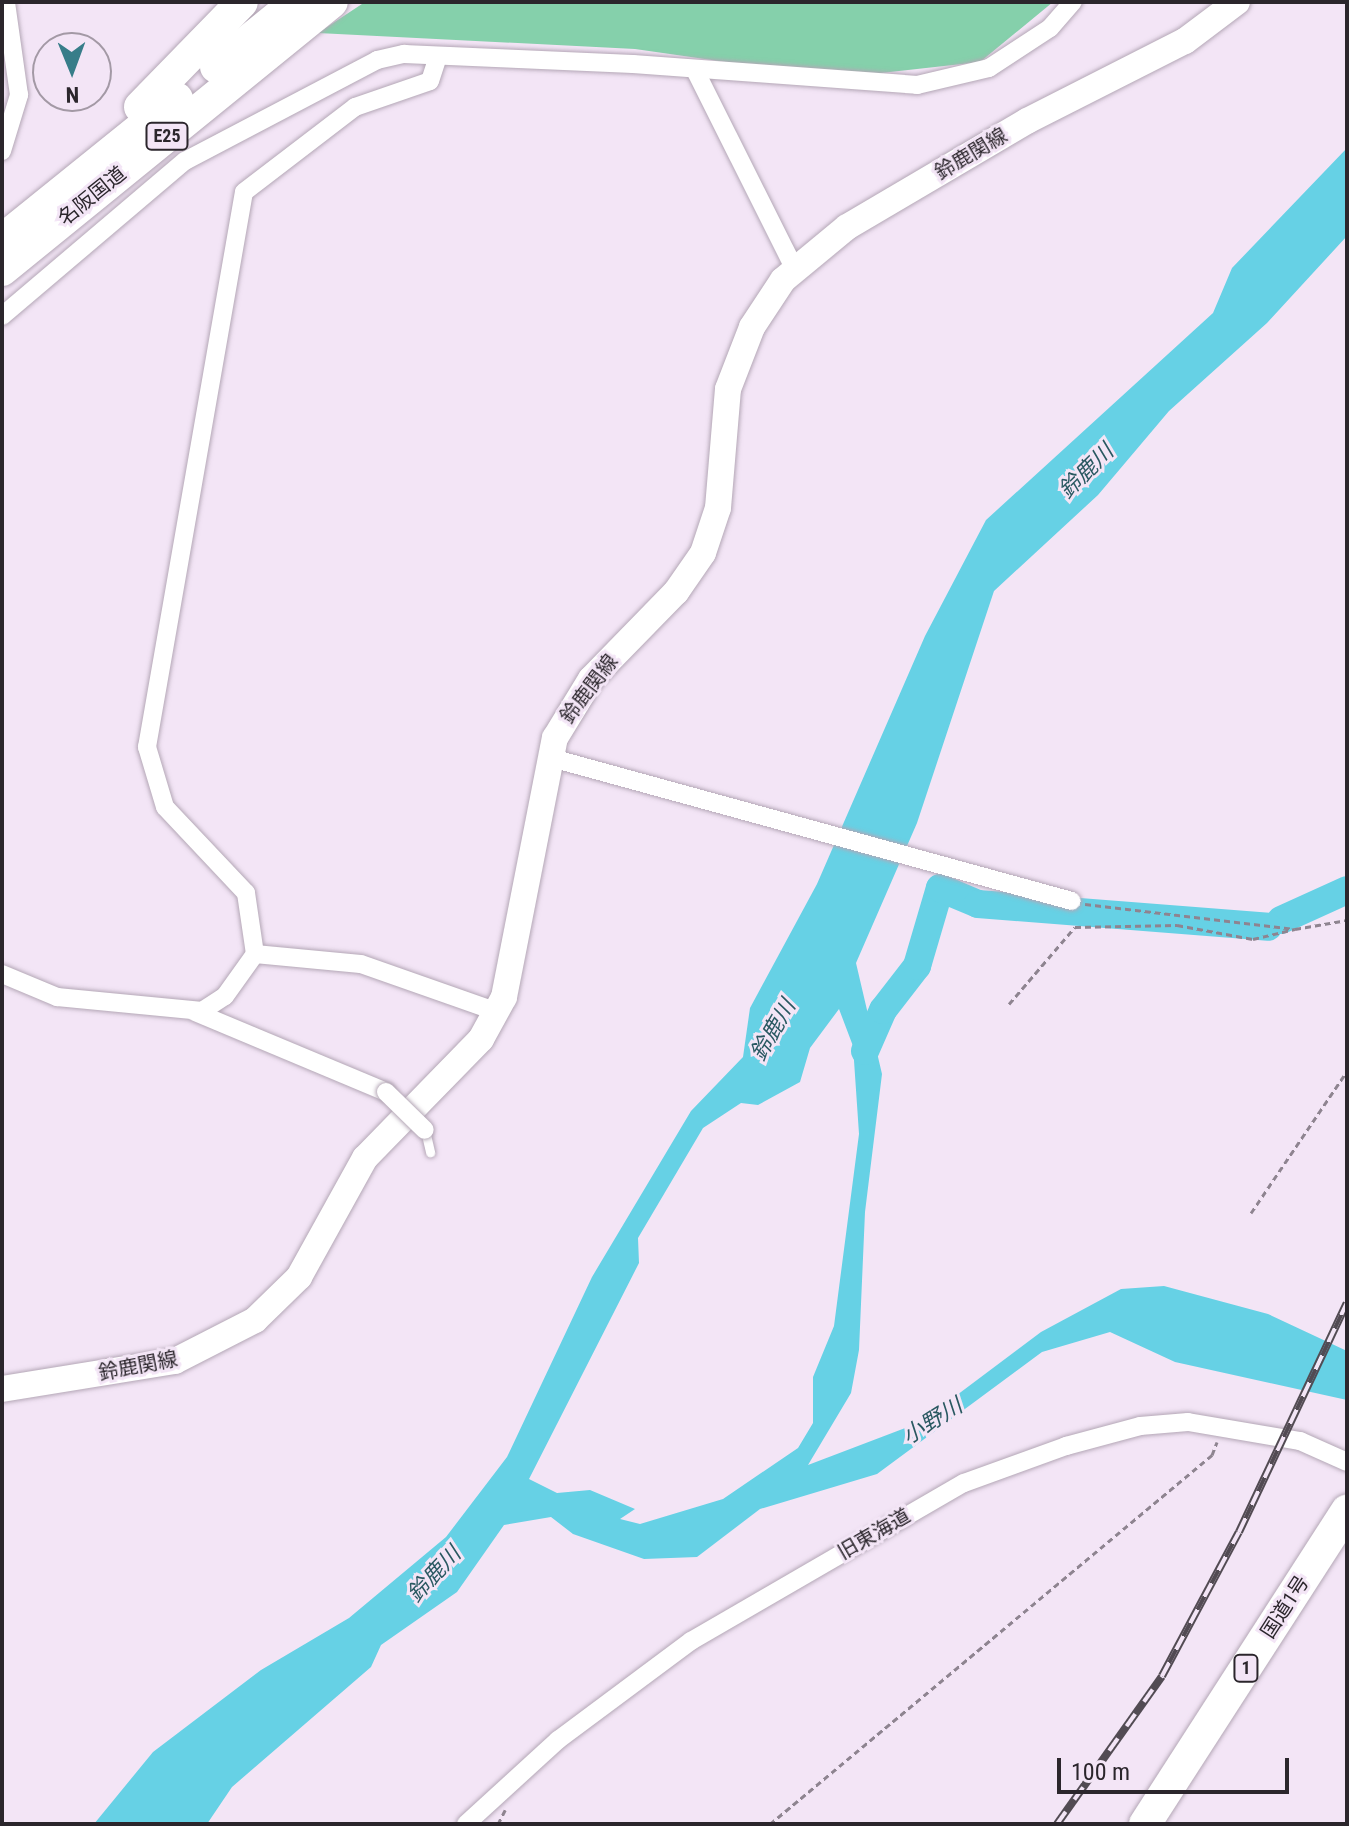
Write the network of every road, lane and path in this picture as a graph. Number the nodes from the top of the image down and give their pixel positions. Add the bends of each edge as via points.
1 (6, 2) edge
2 (242, 2) edge
3 (296, 2) edge
4 (332, 2) edge
5 (1073, 2) edge
6 (1237, 2) edge
7 (438, 57) junction
8 (696, 72) junction
9 (2, 151) edge
10 (12, 233) edge
11 (794, 268) junction
12 (2, 270) edge
13 (2, 316) edge
14 (548, 757) junction
15 (1072, 901) joint
16 (1347, 920) edge
17 (1295, 929) junction
18 (255, 954) junction
19 (2, 974) edge
20 (1009, 1004) dead end
21 (190, 1008) junction
22 (497, 1012) junction
23 (1347, 1071) edge
24 (425, 1130) joint
25 (430, 1152) dead end
26 (1251, 1213) dead end
27 (2, 1389) edge
28 (1221, 1427) junction
29 (1347, 1462) edge
30 (1347, 1511) edge
31 (466, 1824) edge
32 (770, 1824) edge
33 (1145, 1824) edge

1 - 9 street via 19,95
2 - 10 highway
3 - 10 highway, 名阪国道 / E25
4 - 12 highway, 名阪国道 / E25
5 - 8 street via 1017,53 953,80 858,87
6 - 11 main road, 鈴鹿関線 via 1185,41 1027,121 847,227
7 - 8 street
7 - 13 street via 377,60 185,161
7 - 18 street via 430,81 355,107 244,192 147,747 165,807 246,893
8 - 11 street
11 - 14 main road, 鈴鹿関線 via 738,356 723,419 718,508 703,553 676,592 591,679
14 - 15 street
14 - 22 main road, 鈴鹿関線
15 - 17 path
16 - 17 path
17 - 20 path via 1253,939 1177,925 1075,927
18 - 21 street via 212,1007
18 - 22 street via 350,961
19 - 21 street via 57,997
21 - 24 street, bridge via 386,1092
22 - 27 main road, 鈴鹿関線 via 465,1060 365,1158 299,1277 255,1320 175,1361
23 - 26 path
24 - 25 lane
28 - 29 street, 旧東海道 via 1300,1441
28 - 31 street, 旧東海道 via 1140,1426 964,1483 691,1641 558,1740
28 - 32 path via 1212,1455
30 - 33 highway, 国道1号 / 1

